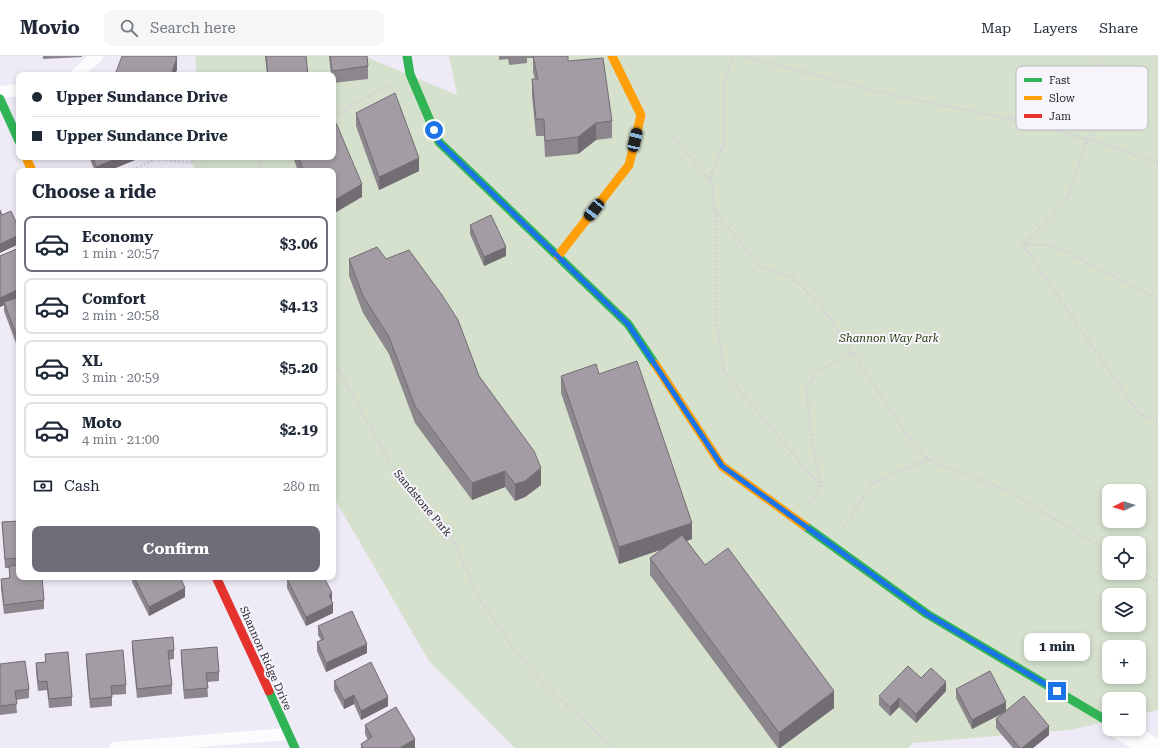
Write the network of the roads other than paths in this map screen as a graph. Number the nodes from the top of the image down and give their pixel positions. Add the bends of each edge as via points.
1 (97, 56) edge
2 (406, 56) edge
3 (612, 56) edge
4 (79, 72) edge
5 (16, 90) edge
6 (0, 92) edge
7 (0, 99) edge
8 (16, 134) edge
9 (558, 256) junction
10 (217, 580) edge
11 (1102, 718) edge
12 (288, 734) junction
13 (1133, 736) edge
14 (116, 748) edge
15 (295, 748) edge
16 (1153, 748) edge

1 - 4 lane
2 - 9 street via 413,83 439,142
3 - 9 street via 641,115 630,165
5 - 6 lane
7 - 8 street
9 - 11 street via 628,324 722,466 927,614
10 - 12 street, Shannon Ridge Drive
12 - 14 lane
12 - 15 street, Shannon Ridge Drive
13 - 16 street

